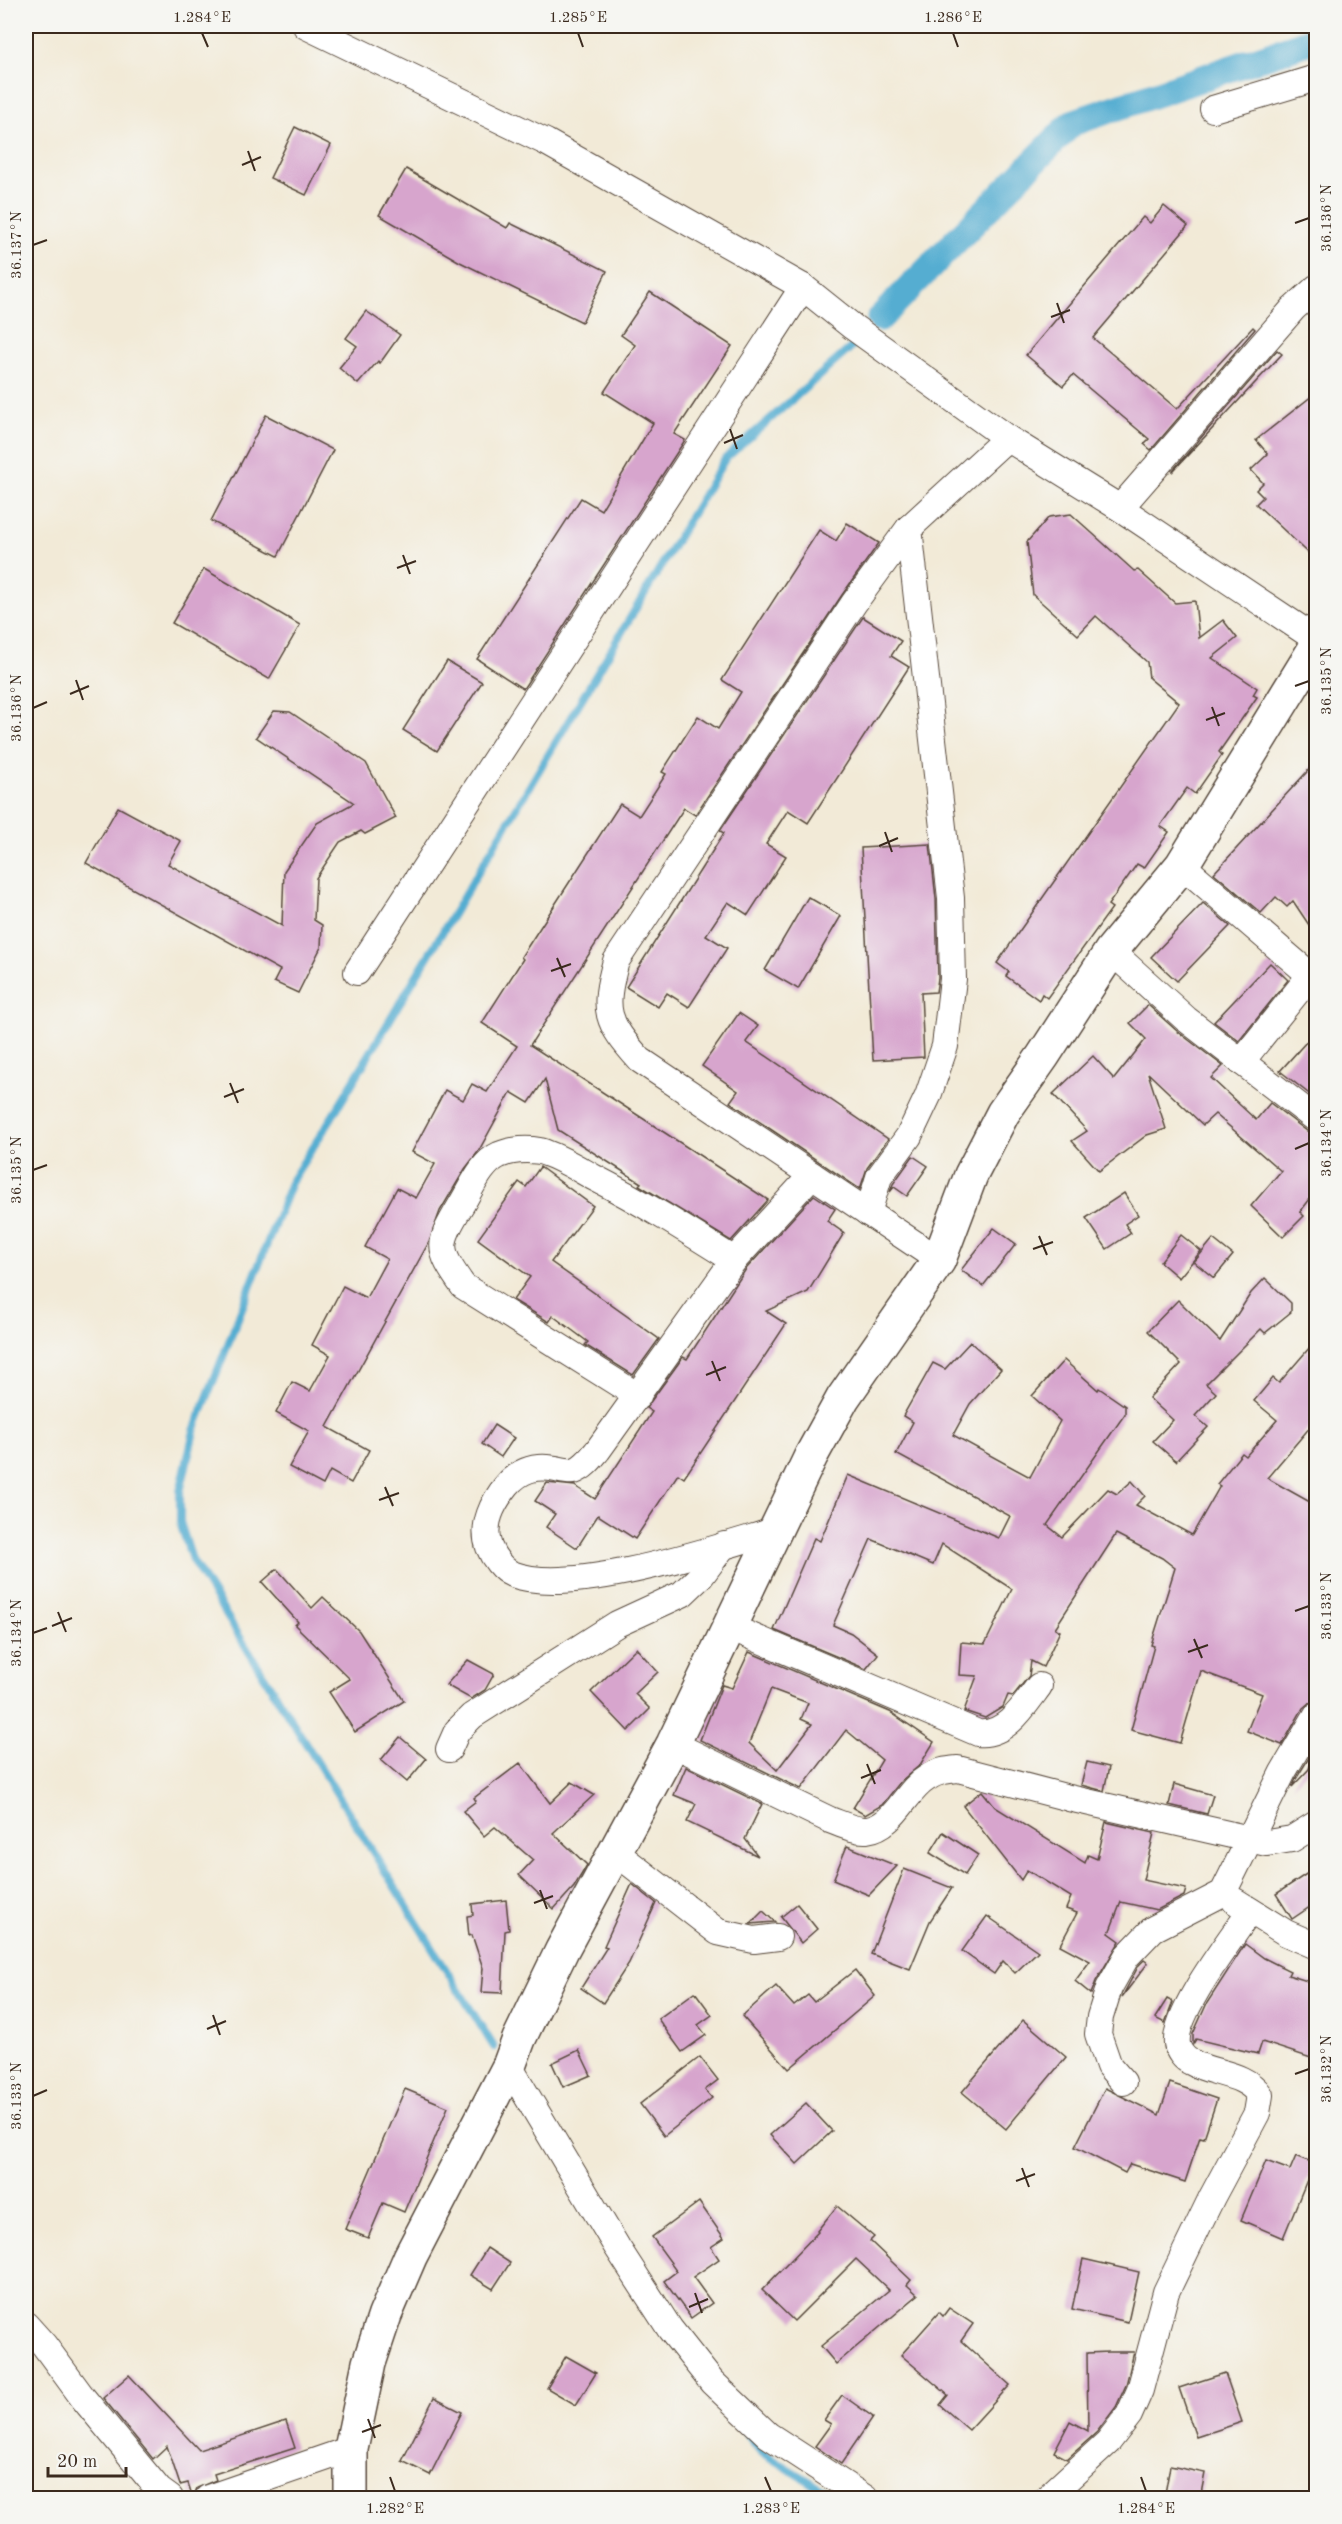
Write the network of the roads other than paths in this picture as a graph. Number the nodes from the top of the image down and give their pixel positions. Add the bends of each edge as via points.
1 (306, 26) edge
2 (1317, 78) edge
3 (1213, 109) dead end
4 (803, 287) junction
5 (1317, 288) edge
6 (1007, 438) junction
7 (1120, 508) junction
8 (909, 528) junction
9 (1317, 639) edge
10 (1317, 647) edge
11 (1182, 865) junction
12 (1111, 951) junction
13 (357, 972) dead end
14 (1313, 978) edge
15 (1241, 1062) junction
16 (1317, 1119) edge
17 (812, 1175) junction
18 (868, 1213) junction
19 (734, 1260) junction
20 (939, 1260) junction
21 (638, 1396) junction
22 (774, 1531) junction
23 (724, 1545) junction
24 (730, 1627) junction
25 (1039, 1686) dead end
26 (1317, 1716) edge
27 (673, 1744) junction
28 (449, 1749) dead end
29 (1317, 1824) edge
30 (1249, 1840) junction
31 (614, 1851) junction
32 (1222, 1893) junction
33 (1250, 1911) junction
34 (778, 1937) dead end
35 (1317, 1946) edge
36 (509, 2066) junction
37 (1124, 2082) dead end
38 (26, 2325) edge
39 (351, 2450) junction
40 (170, 2499) edge
41 (208, 2499) edge
42 (351, 2499) edge
43 (865, 2499) edge
44 (1047, 2499) edge

1 - 4 street via 546,142
2 - 3 street
4 - 6 street
4 - 13 street
5 - 7 street via 1293,309
6 - 7 street
6 - 8 street
7 - 9 street
8 - 17 street via 854,603 616,961 609,988 609,1012 616,1033 640,1060
8 - 18 street via 951,898 953,979 945,1046 928,1096 909,1136 879,1177
10 - 11 main road
11 - 12 main road
11 - 14 street
12 - 15 street via 1186,1019
12 - 20 main road via 1003,1113 971,1175
14 - 15 street
15 - 16 street
17 - 18 street
17 - 19 street
18 - 20 street
19 - 21 street
19 - 21 street via 634,1198 539,1151 513,1150 484,1167 445,1232 442,1247 448,1265 463,1286
20 - 22 main road via 843,1398
21 - 23 street via 584,1465 574,1471 532,1467 507,1485 486,1519 485,1533 497,1561 510,1573 536,1581 575,1579
22 - 23 street
22 - 24 main road
23 - 28 street via 682,1594 617,1624 472,1716 457,1731
24 - 25 street via 978,1732 989,1734 1003,1728
24 - 27 main road
26 - 30 street
27 - 30 street via 855,1829 879,1826 926,1778 958,1769
27 - 31 main road
29 - 30 street via 1285,1840
30 - 32 street
31 - 34 street via 718,1932 754,1940
31 - 36 main road
32 - 33 street
32 - 37 street via 1153,1929 1128,1956 1108,1988 1098,2034 1110,2067
33 - 35 street
33 - 44 street via 1193,1996 1181,2023 1177,2046 1191,2062 1254,2086 1260,2095 1257,2114 1166,2292 1140,2390 1129,2415 1108,2442
36 - 39 main road via 410,2257 385,2315 369,2363
36 - 43 street via 617,2247 670,2329 712,2382 768,2435
38 - 40 street
39 - 41 street
39 - 42 main road

